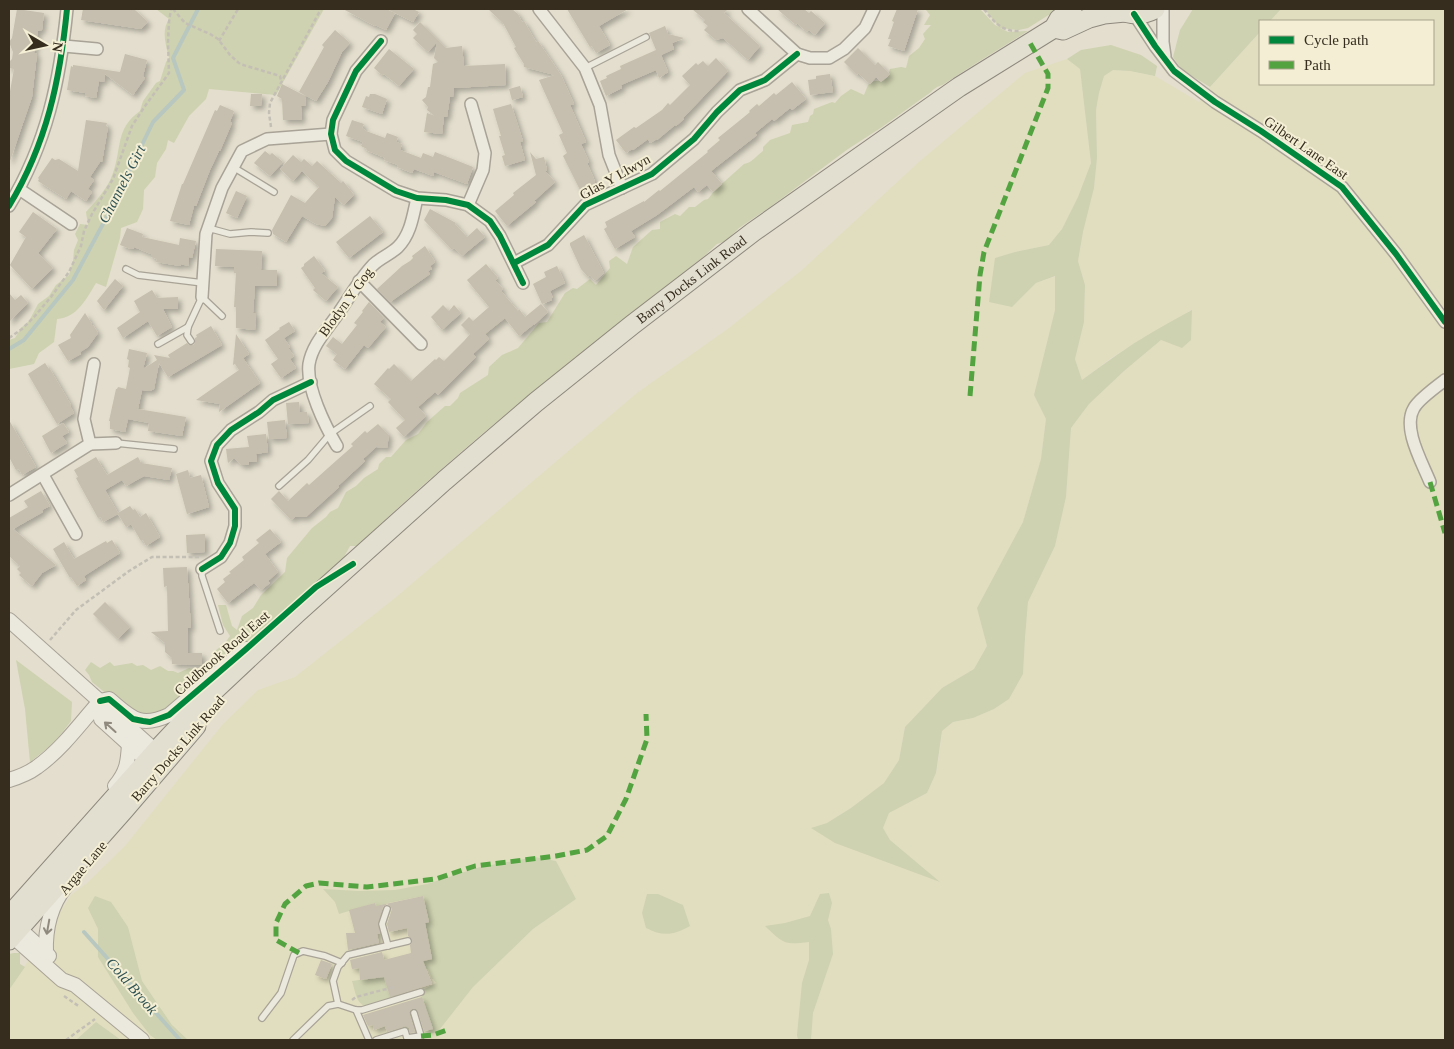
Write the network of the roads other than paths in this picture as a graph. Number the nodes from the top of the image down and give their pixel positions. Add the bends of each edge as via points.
1 (67, 9) edge
2 (539, 9) edge
3 (748, 9) edge
4 (874, 9) edge
5 (1072, 9) edge
6 (1155, 9) edge
7 (1163, 9) edge
8 (1126, 12) edge
9 (1054, 28) junction
10 (646, 37) dead end
11 (381, 41) dead end
12 (64, 46) junction
13 (97, 50) dead end
14 (797, 54) junction
15 (1166, 60) junction
16 (585, 68) junction
17 (471, 104) dead end
18 (331, 134) junction
19 (233, 167) junction
20 (622, 188) junction
21 (19, 189) junction
22 (274, 192) dead end
23 (417, 198) junction
24 (468, 205) junction
25 (9, 206) edge
26 (71, 224) dead end
27 (208, 228) junction
28 (268, 233) dead end
29 (514, 263) junction
30 (126, 269) dead end
31 (359, 281) junction
32 (203, 283) junction
33 (523, 283) dead end
34 (202, 297) junction
35 (222, 316) dead end
36 (1445, 322) edge
37 (188, 327) junction
38 (191, 341) dead end
39 (158, 344) dead end
40 (422, 344) dead end
41 (94, 364) dead end
42 (1445, 380) edge
43 (311, 382) junction
44 (370, 406) dead end
45 (330, 434) junction
46 (116, 443) joint
47 (90, 444) junction
48 (337, 446) dead end
49 (174, 449) dead end
50 (43, 474) junction
51 (1430, 482) dead end
52 (279, 486) dead end
53 (9, 495) edge
54 (76, 534) dead end
55 (353, 564) junction
56 (202, 569) joint
57 (9, 620) edge
58 (220, 630) dead end
59 (100, 701) junction
60 (129, 744) junction
61 (157, 761) junction
62 (9, 780) edge
63 (120, 815) junction
64 (39, 882) junction
65 (387, 909) dead end
66 (11, 929) edge
67 (408, 942) dead end
68 (388, 946) junction
69 (46, 953) junction
70 (342, 963) junction
71 (75, 985) junction
72 (421, 992) dead end
73 (338, 1004) junction
74 (356, 1010) junction
75 (414, 1014) dead end
76 (262, 1018) dead end
77 (142, 1040) edge
78 (293, 1040) edge
79 (369, 1040) edge
80 (376, 1040) edge

1 - 12 street
2 - 16 street
3 - 14 street
4 - 14 street via 864,28 844,50 829,58
5 - 9 main road, Barry Docks Link Road via 1059,19
6 - 8 main road, Barry Docks Link Road via 1144,14
7 - 15 street via 1162,42
8 - 9 main road, Barry Docks Link Road via 1089,18 1063,30
8 - 15 street, Gilbert Lane East
9 - 55 main road, Barry Docks Link Road via 959,87 815,187 679,288 536,402
10 - 16 lane
11 - 18 street via 356,72 333,120
12 - 13 street
12 - 21 street via 52,106 36,154
14 - 20 street, Glas Y Llwyn via 765,80 740,90 694,139 652,174
15 - 36 street, Gilbert Lane East via 1174,71 1215,102 1342,187
16 - 20 street via 600,105 609,155
17 - 24 street via 485,154 483,170
18 - 19 street via 267,139 242,151
18 - 23 street via 335,150 346,161 396,191
19 - 22 lane
19 - 27 street
20 - 29 street, Glas Y Llwyn via 586,205 548,245
21 - 25 street
21 - 26 street
23 - 24 street
23 - 31 street, Blodyn Y Gog via 410,228 398,247 375,263
24 - 29 street via 490,221
27 - 28 lane via 230,234
27 - 32 street
29 - 33 street
30 - 32 lane via 138,275
31 - 40 street
31 - 43 street, Blodyn Y Gog via 318,340 309,364
32 - 34 street
34 - 35 lane
34 - 37 lane
37 - 38 lane
37 - 39 lane
41 - 47 street via 84,419
42 - 51 street via 1414,408 1410,419 1411,435
43 - 45 street, Blodyn Y Gog
43 - 56 street via 272,400 231,430 217,445 211,461 218,483 235,509 235,526 230,543 220,557
44 - 45 lane
45 - 48 street, Blodyn Y Gog
45 - 52 lane
46 - 47 street
46 - 49 lane
47 - 50 street
50 - 53 street
50 - 54 street
55 - 59 street, Coldbrook Road East via 316,586 168,715 150,722 133,719 109,700
55 - 61 main road, Barry Docks Link Road via 204,700
56 - 58 lane
57 - 59 street, Coldbrook Road East
60 -> 59 street via 101,719
59 - 61 street, Coldbrook Road East
59 - 62 street via 43,763
60 - 61 street
60 - 64 street via 123,777 51,858
61 - 63 main road, Barry Docks Link Road
61 - 64 main road, Barry Docks Link Road
63 - 66 main road, Barry Docks Link Road
63 -> 69 street, Argae Lane via 114,832 58,896 50,916
64 - 66 main road, Barry Docks Link Road
65 - 68 lane via 382,924
66 - 69 street
66 - 71 street via 62,980
67 - 68 lane
68 - 70 lane via 348,955
69 - 71 street
70 - 73 lane via 333,981
70 - 76 lane via 302,951 294,955 282,993
71 - 77 street
72 - 74 lane
73 - 74 lane
73 - 78 lane via 328,1006
74 - 79 lane
75 - 80 lane via 422,1036 407,1038 405,1031

